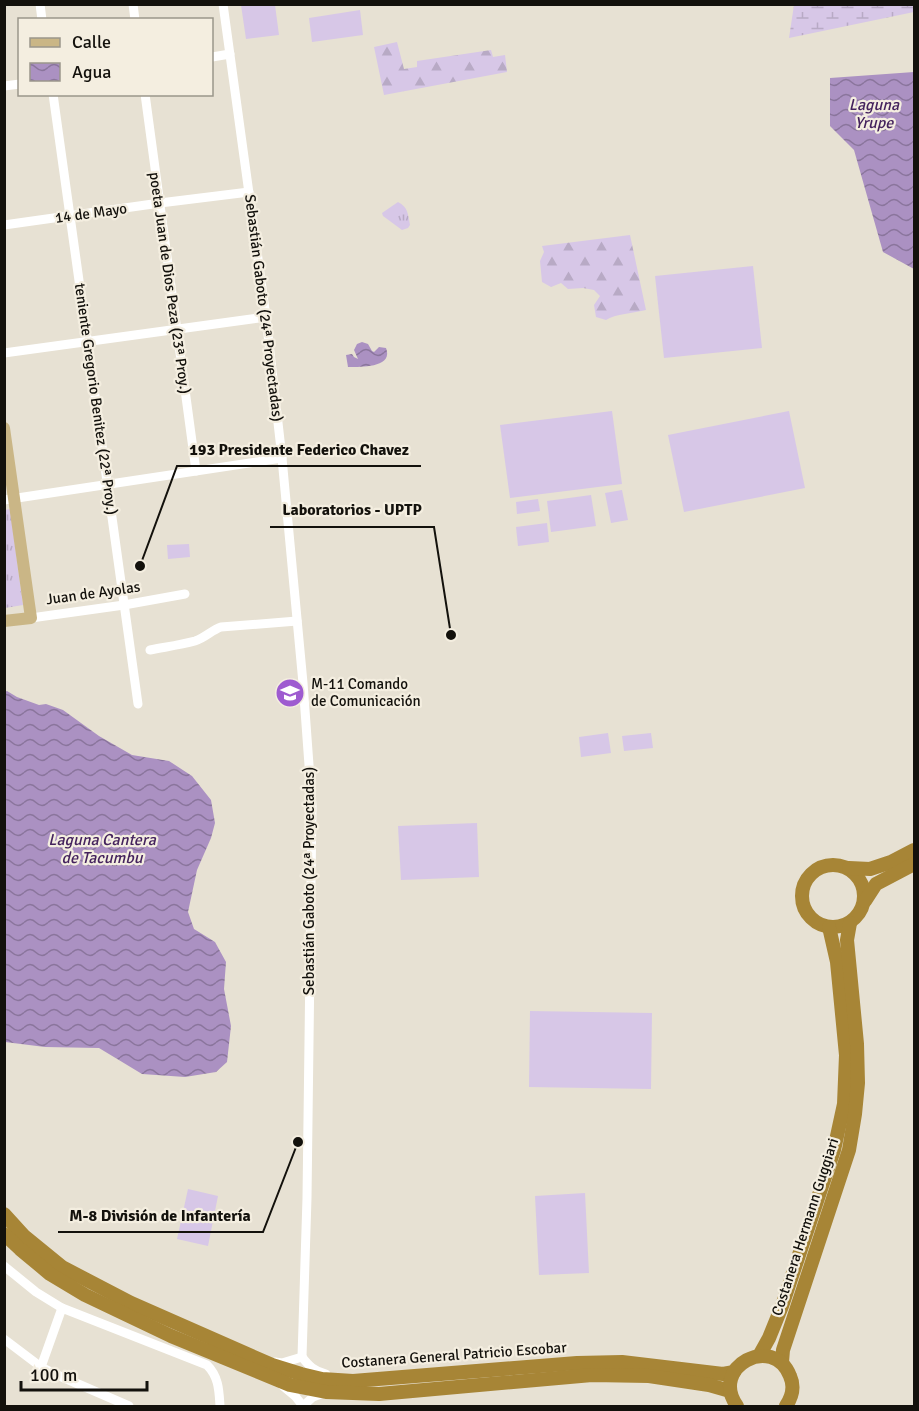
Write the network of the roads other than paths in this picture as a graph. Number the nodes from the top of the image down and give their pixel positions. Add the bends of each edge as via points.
1 (223, 4) edge
2 (230, 54) junction
3 (213, 57) edge
4 (53, 96) edge
5 (145, 96) edge
6 (249, 192) junction
7 (160, 203) junction
8 (70, 216) junction
9 (4, 225) edge
10 (266, 316) junction
11 (177, 328) junction
12 (87, 341) junction
13 (4, 353) edge
14 (4, 428) edge
15 (282, 458) junction
16 (196, 471) junction
17 (108, 484) junction
18 (9, 499) edge
19 (185, 594) dead end
20 (124, 604) junction
21 (31, 618) junction
22 (4, 621) edge
23 (297, 621) junction
24 (150, 650) dead end
25 (138, 704) dead end
26 (915, 850) edge
27 (915, 864) edge
28 (849, 868) junction
29 (865, 901) junction
30 (850, 923) junction
31 (829, 927) junction
32 (4, 1214) edge
33 (4, 1234) edge
34 (4, 1266) edge
35 (62, 1308) junction
36 (4, 1339) edge
37 (759, 1356) junction
38 (302, 1357) junction
39 (259, 1359) junction
40 (782, 1362) junction
41 (41, 1367) junction
42 (734, 1372) junction
43 (271, 1377) junction
44 (353, 1381) junction
45 (730, 1391) junction
46 (326, 1392) junction
47 (129, 1407) edge
48 (220, 1407) edge
49 (303, 1407) edge
50 (738, 1407) edge
51 (786, 1407) edge

1 - 2 street
2 - 3 street
2 - 6 street, Sebastián Gaboto (24ª Proyectadas)
4 - 8 street, teniente Gregorio Benitez (22ª Proy.)
5 - 7 street, poeta Juan de Dios Peza (23ª Proy.)
6 - 7 street, 14 de Mayo
6 - 10 street, Sebastián Gaboto (24ª Proyectadas)
7 - 8 street, 14 de Mayo
7 - 11 street, poeta Juan de Dios Peza (23ª Proy.)
8 - 9 street, 14 de Mayo
8 - 12 street, teniente Gregorio Benitez (22ª Proy.)
10 - 11 street
10 - 15 street, Sebastián Gaboto (24ª Proyectadas)
11 - 12 street
11 - 16 street, poeta Juan de Dios Peza (23ª Proy.)
12 - 13 street
12 - 17 street, teniente Gregorio Benitez (22ª Proy.)
14 - 18 main road
15 - 16 street
15 - 23 street, Sebastián Gaboto (24ª Proyectadas)
16 - 17 street
17 - 18 street
17 - 20 street, teniente Gregorio Benitez (22ª Proy.)
18 - 21 main road
19 - 20 street, Juan de Ayolas
20 - 21 street, Juan de Ayolas
20 - 25 street, teniente Gregorio Benitez (22ª Proy.)
21 - 22 main road, Juan de Ayolas
23 - 24 street via 221,627 195,640
23 - 38 street, Sebastián Gaboto (24ª Proyectadas) via 312,807
26 - 28 highway via 870,868
27 - 29 highway via 876,884
28 - 29 highway via 862,882
28 - 31 highway via 839,864 820,867 806,880 802,890 805,910 819,924
29 - 30 highway
30 - 31 highway
30 - 40 highway, Costanera Hermann Guggiari via 847,940 858,1054 855,1114 849,1150
31 - 37 highway, Costanera Hermann Guggiari via 837,962 846,1055 844,1104 834,1149 782,1306
32 - 39 highway, Costanera General Patricio Escobar via 62,1267 131,1303
33 - 43 highway, Costanera General Patricio Escobar via 50,1274 85,1295
34 - 35 street
35 - 41 street
35 - 48 street via 207,1365 217,1380
36 - 41 street
37 - 40 highway
37 - 42 highway via 749,1358
38 - 39 street via 282,1363
38 - 44 street via 315,1371
39 - 44 highway, Costanera General Patricio Escobar via 301,1374
40 - 51 highway via 793,1390
41 - 47 street
42 - 44 highway, Costanera General Patricio Escobar via 578,1362
42 - 45 highway
43 - 46 highway, Costanera General Patricio Escobar
43 - 49 street via 296,1396
45 - 46 highway, Costanera General Patricio Escobar via 649,1376 592,1375 379,1394
45 - 50 highway
46 - 49 street

